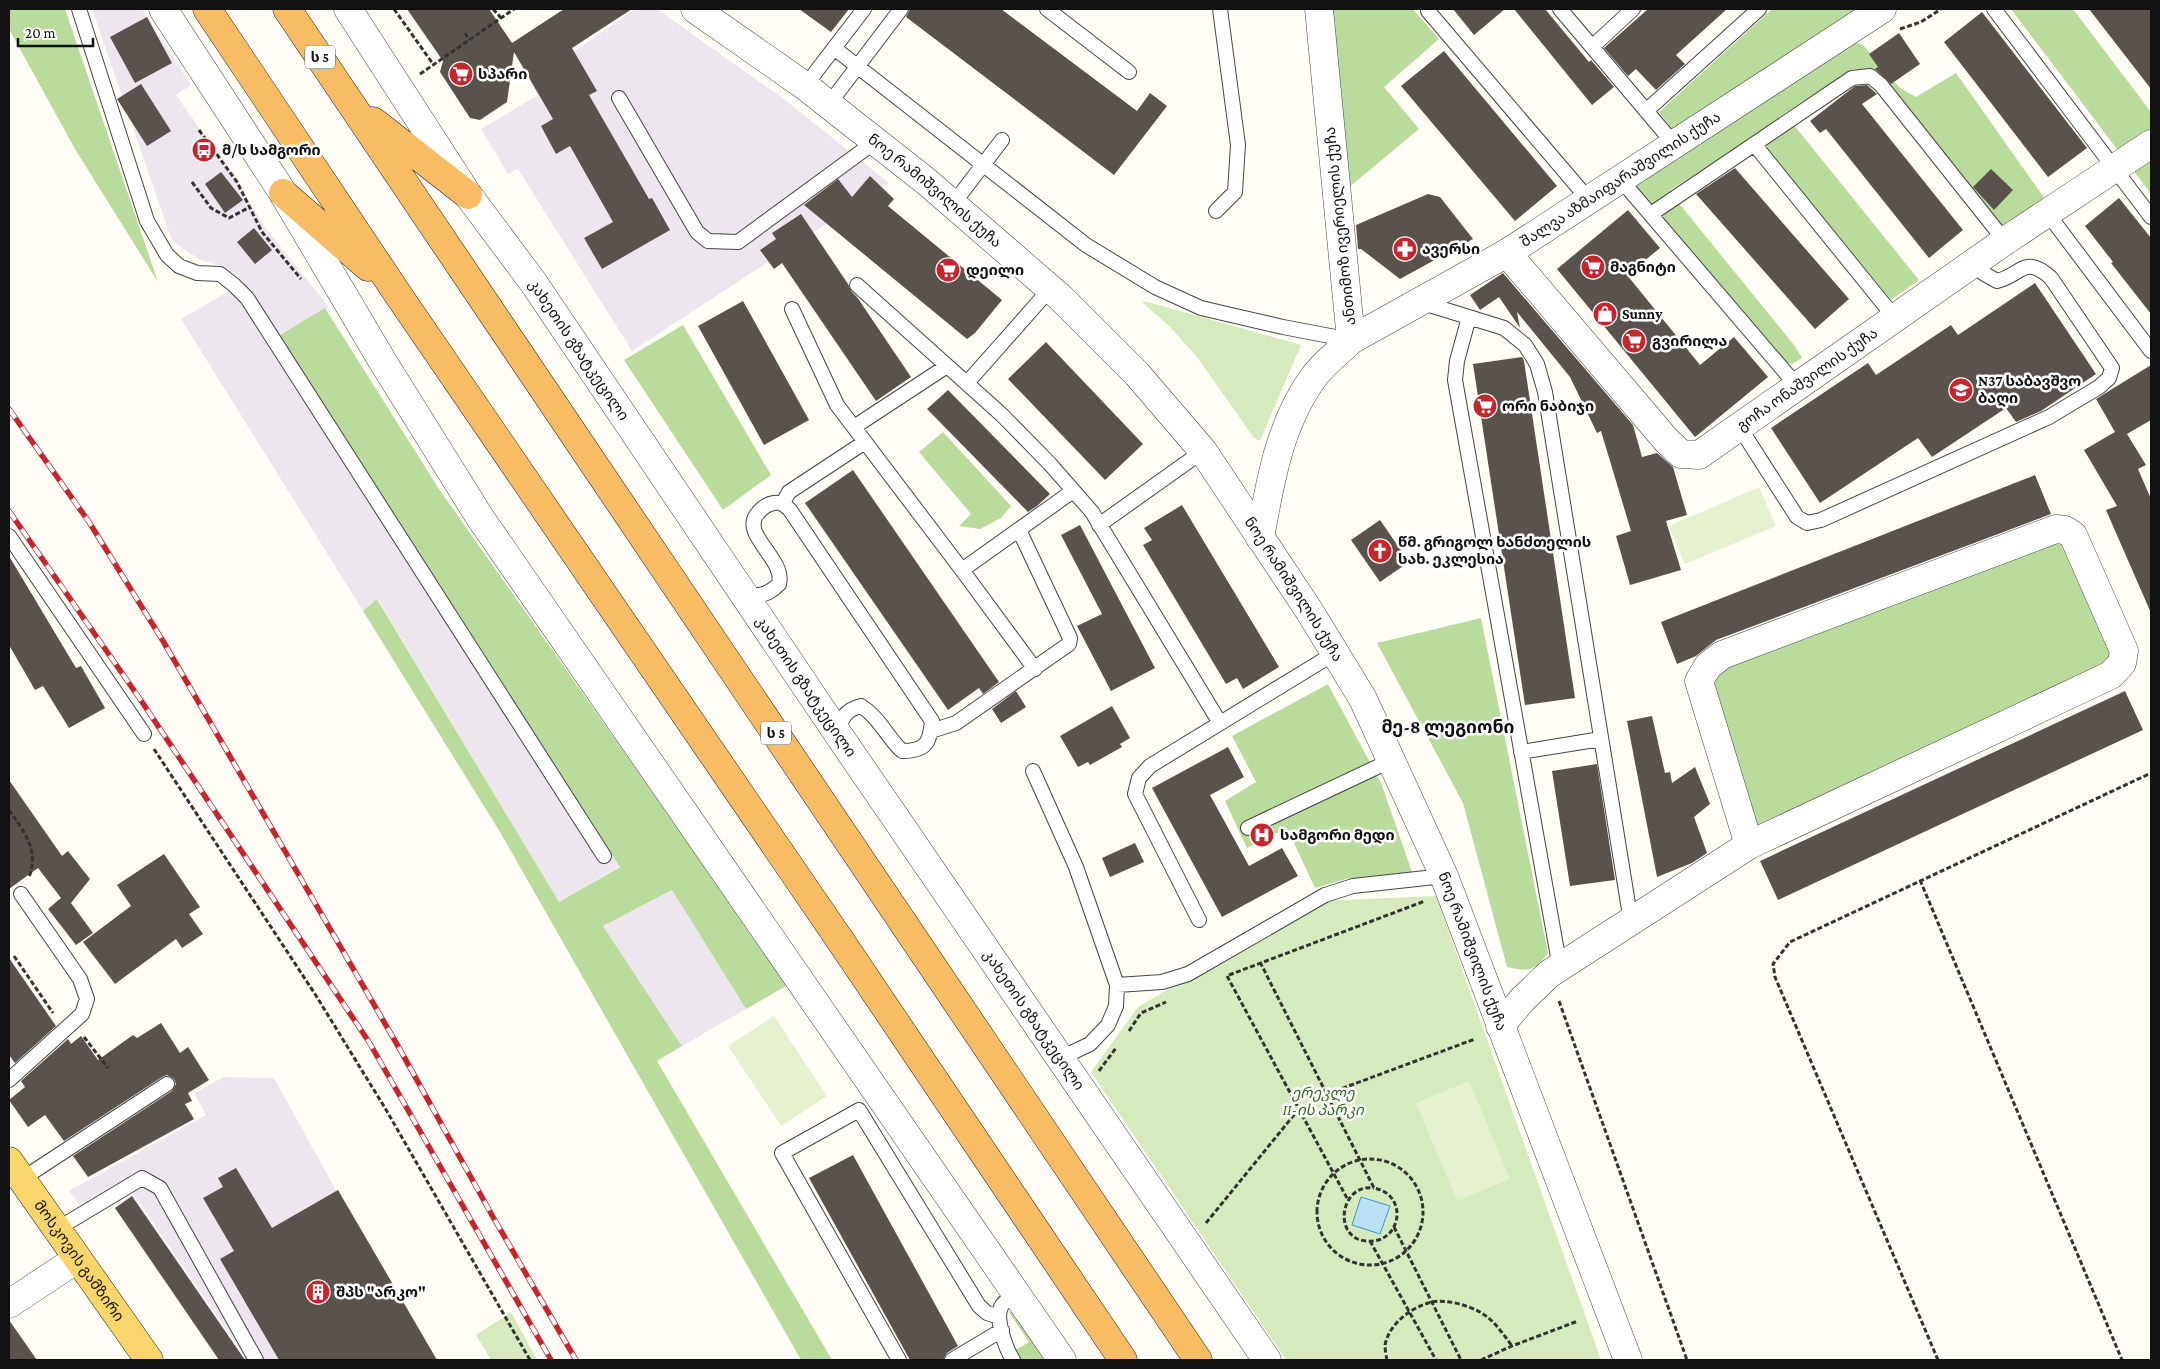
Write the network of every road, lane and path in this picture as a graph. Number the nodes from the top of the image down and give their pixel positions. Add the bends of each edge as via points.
1 (79, 9) edge
2 (163, 9) edge
3 (207, 9) edge
4 (287, 9) edge
5 (348, 9) edge
6 (394, 9) edge
7 (494, 9) edge
8 (514, 9) edge
9 (695, 9) edge
10 (864, 9) edge
11 (901, 9) edge
12 (1047, 9) edge
13 (1220, 9) edge
14 (1319, 9) edge
15 (1560, 9) edge
16 (1633, 9) edge
17 (1758, 9) edge
18 (1994, 9) edge
19 (1875, 10) edge
20 (1428, 11) dead end
21 (501, 18) junction
22 (465, 33) dead end
23 (469, 40) junction
24 (1592, 47) junction
25 (834, 48) junction
26 (433, 64) junction
27 (857, 66) junction
28 (1129, 72) dead end
29 (805, 86) junction
30 (400, 89) junction
31 (620, 98) dead end
32 (829, 104) junction
33 (354, 106) junction
34 (1646, 111) junction
35 (1002, 140) dead end
36 (876, 141) junction
37 (1754, 144) junction
38 (2151, 144) edge
39 (1675, 145) junction
40 (983, 164) junction
41 (2114, 169) junction
42 (1621, 180) junction
43 (192, 182) dead end
44 (283, 193) junction
45 (468, 195) junction
46 (1588, 200) junction
47 (953, 204) junction
48 (248, 208) dead end
49 (1216, 211) dead end
50 (1651, 214) junction
51 (2048, 214) junction
52 (2151, 217) edge
53 (2005, 241) junction
54 (1507, 253) junction
55 (1976, 260) junction
56 (857, 285) dead end
57 (1050, 290) junction
58 (397, 293) junction
59 (1420, 302) junction
60 (792, 309) dead end
61 (1468, 317) junction
62 (1895, 318) junction
63 (1351, 340) junction
64 (2151, 351) edge
65 (947, 366) junction
66 (967, 384) junction
67 (1798, 387) junction
68 (854, 427) junction
69 (1740, 428) junction
70 (865, 442) junction
71 (1203, 451) junction
72 (1073, 491) junction
73 (783, 504) junction
74 (1099, 525) junction
75 (1019, 530) junction
76 (9, 536) edge
77 (1260, 538) junction
78 (962, 570) junction
79 (742, 590) junction
80 (1335, 653) junction
81 (1035, 669) junction
82 (1220, 723) junction
83 (931, 731) junction
84 (144, 734) joint
85 (838, 734) junction
86 (1601, 739) junction
87 (1521, 752) junction
88 (1392, 760) junction
89 (1033, 771) dead end
90 (2151, 773) edge
91 (9, 810) edge
92 (1248, 828) dead end
93 (1749, 845) junction
94 (604, 856) dead end
95 (1444, 876) junction
96 (1920, 880) junction
97 (21, 894) joint
98 (1425, 901) dead end
99 (1199, 920) dead end
100 (1631, 922) junction
101 (14, 956) dead end
102 (1260, 962) junction
103 (1554, 971) junction
104 (1227, 976) junction
105 (1218, 980) dead end
106 (1117, 984) junction
107 (1167, 1002) dead end
108 (69, 1026) junction
109 (1500, 1026) junction
110 (1126, 1035) dead end
111 (1475, 1039) dead end
112 (1120, 1042) dead end
113 (1057, 1052) junction
114 (108, 1068) dead end
115 (1099, 1072) dead end
116 (9, 1080) edge
117 (167, 1084) dead end
118 (1327, 1094) junction
119 (1298, 1110) junction
120 (1360, 1159) junction
121 (15, 1170) edge
122 (1333, 1173) junction
123 (1374, 1188) junction
124 (1348, 1200) junction
125 (1394, 1228) junction
126 (57, 1229) junction
127 (1370, 1241) junction
128 (1189, 1245) junction
129 (1406, 1252) junction
130 (77, 1258) junction
131 (1382, 1263) junction
132 (1016, 1293) junction
133 (1432, 1302) junction
134 (9, 1304) edge
135 (1409, 1313) junction
136 (1578, 1321) dead end
137 (1000, 1324) junction
138 (1512, 1346) junction
139 (149, 1360) edge
140 (256, 1360) edge
141 (530, 1360) edge
142 (900, 1360) edge
143 (952, 1360) edge
144 (1013, 1360) edge
145 (1062, 1360) edge
146 (1123, 1360) edge
147 (1198, 1360) edge
148 (1267, 1360) edge
149 (1387, 1360) edge
150 (1436, 1360) edge
151 (1461, 1360) edge
152 (1481, 1360) edge
153 (1628, 1360) edge
154 (1687, 1360) edge
155 (1938, 1360) edge
156 (2122, 1360) edge

1 - 94 lane via 148,221 167,255 179,266 220,274 247,298
2 - 44 street
3 - 58 highway
4 - 33 highway, ს 5
5 - 30 street, კახეთის გზატკეცილი
6 - 26 path
7 - 21 path
8 - 21 path
9 - 29 street, ნოე რამიშვილის ქუჩა
10 - 25 lane
11 - 27 lane
12 - 28 lane
13 - 49 lane via 1238,146 1235,192
14 - 63 street, ანთიმოზ ივერიელის ქუჩა
15 - 24 lane
16 - 24 lane
17 - 34 lane
18 - 41 lane
19 - 39 street, შალვა აზმაიფარაშვილის ქუჩა
20 - 46 lane
21 - 23 path
22 - 23 path
23 - 26 path
24 - 34 lane
25 - 27 lane
25 - 29 lane
26 - 30 path
27 - 32 lane
27 - 40 lane
29 - 32 street, ნოე რამიშვილის ქუჩა
30 - 45 street, კახეთის გზატკეცილი
31 - 36 lane via 697,232 708,241 738,242
32 - 36 street, ნოე რამიშვილის ქუჩა
33 - 45 highway
33 - 147 highway, ს 5
34 - 39 lane
35 - 40 lane
36 - 47 street, ნოე რამიშვილის ქუჩა
37 - 50 lane
37 - 53 lane via 1852,78 1870,76 1881,85
37 - 62 lane
38 - 41 street, გოჩა ონაშვილის ქუჩა
39 - 42 street, შალვა აზმაიფარაშვილის ქუჩა
40 - 47 lane
40 - 63 lane via 1086,245 1156,287 1201,308
41 - 51 street, გოჩა ონაშვილის ქუჩა
41 - 52 lane
42 - 46 street, შალვა აზმაიფარაშვილის ქუჩა
42 - 50 lane
43 - 48 path via 210,208 229,218
44 - 58 highway
44 - 132 street via 479,516
45 - 79 street, კახეთის გზატკეცილი via 533,282
46 - 54 street, შალვა აზმაიფარაშვილის ქუჩა
47 - 57 street, ნოე რამიშვილის ქუჩა
50 - 67 lane
51 - 53 street, გოჩა ონაშვილის ქუჩა
51 - 64 lane
53 - 55 street, გოჩა ონაშვილის ქუჩა
54 - 59 street, შალვა აზმაიფარაშვილის ქუჩა
54 - 69 street, გოჩა ონაშვილის ქუჩა via 1667,441 1682,454 1699,455
55 - 62 street, გოჩა ონაშვილის ქუჩა
55 - 69 lane via 1983,273 1997,281 2021,268 2032,267 2051,278 2112,368 2109,378 2049,418 1821,520 1807,522 1797,517
56 - 65 lane
57 - 66 lane
57 - 71 street, ნოე რამიშვილის ქუჩა via 1137,374
58 - 146 highway
59 - 61 lane
59 - 63 street, შალვა აზმაიფარაშვილის ქუჩა
60 - 68 lane via 837,405
61 - 86 lane via 1504,328 1525,345 1537,364 1545,392
61 - 87 lane via 1456,361 1455,380
62 - 67 street, გოჩა ონაშვილის ქუჩა
63 - 77 street, ანთიმოზ ივერიელის ქუჩა via 1314,376 1295,407 1273,466
65 - 66 lane
65 - 68 lane
66 - 72 lane via 1002,415
67 - 69 street, გოჩა ონაშვილის ქუჩა
68 - 70 lane
70 - 73 lane via 789,492
70 - 78 lane
71 - 74 lane
71 - 77 street, ნოე რამიშვილის ქუჩა
72 - 74 lane
72 - 75 lane
73 - 79 lane via 764,506 752,520 752,528 781,576 779,584 760,596 751,596
73 - 83 lane via 932,721
74 - 82 lane
75 - 78 lane
75 - 81 lane via 1070,638 1066,648
76 - 84 lane
77 - 80 street, ნოე რამიშვილის ქუჩა
78 - 81 lane
79 - 85 street, კახეთის გზატკეცილი
80 - 82 lane
80 - 88 street, ნოე რამიშვილის ქუჩა via 1363,699
81 - 83 lane via 956,722
82 - 99 lane via 1150,766 1139,778 1136,794
83 - 85 lane via 931,737 923,746 915,751 902,751 872,712 861,706 850,709 841,719
84 - 141 path via 320,1002
85 - 113 street, კახეთის გზატკეცილი
86 - 87 lane
86 - 100 lane
87 - 103 lane
88 - 92 lane
88 - 95 street, ნოე რამიშვილის ქუჩა
89 - 106 lane via 1076,868
90 - 96 path
91 - 97 path via 27,836 32,854 33,868
93 - 93 street via 1699,681 1708,666 1722,655 2056,529 2073,535 2124,652 2122,663 2112,675
93 - 100 street
95 - 106 lane via 1353,886 1325,895 1188,974 1162,982
95 - 109 street, ნოე რამიშვილის ქუჩა
96 - 155 path via 1790,942 1773,964 1775,977
96 - 156 path
97 - 108 lane via 80,979 87,999 82,1014
98 - 102 path
100 - 103 street
101 - 108 path
102 - 104 path
102 - 118 path
103 - 109 street via 1523,999
103 - 154 path
104 - 105 path
104 - 119 path
106 - 113 lane via 1116,1006 1108,1025 1090,1044 1067,1055
107 - 110 path via 1142,1013
108 - 114 path
108 - 116 lane
109 - 153 street, ნოე რამიშვილის ქუჩა
111 - 118 path
112 - 115 path
113 - 128 street, კახეთის გზატკეცილი
117 - 121 lane
118 - 119 path
118 - 120 path
119 - 122 path
119 - 128 path
120 - 122 path
120 - 123 path
120 - 129 path via 1392,1162 1418,1187 1423,1204 1423,1222
121 - 126 main road, მოსკოვის გამზირი
122 - 124 path
122 - 131 path via 1319,1195 1316,1212 1319,1229 1327,1244 1356,1264 1373,1266
123 - 124 path via 1362,1188
123 - 125 path via 1394,1200 1397,1218
124 - 127 path via 1343,1216 1345,1225 1357,1238
125 - 127 path via 1382,1239
125 - 129 path
126 - 130 main road, მოსკოვის გამზირი
126 - 140 lane via 142,1178 160,1188
127 - 131 path
128 - 148 street, კახეთის გზატკეცილი
129 - 131 path
129 - 133 path
130 - 134 street
130 - 139 main road, მოსკოვის გამზირი
131 - 135 path
132 - 137 lane via 1001,1307
132 - 145 street
133 - 135 path
133 - 138 path via 1457,1303 1480,1312 1500,1329
133 - 151 path
135 - 149 path via 1393,1326 1385,1346
135 - 150 path
136 - 138 path
137 - 142 lane via 979,1306 859,1110 782,1153
137 - 143 lane
137 - 144 lane
138 - 152 path

